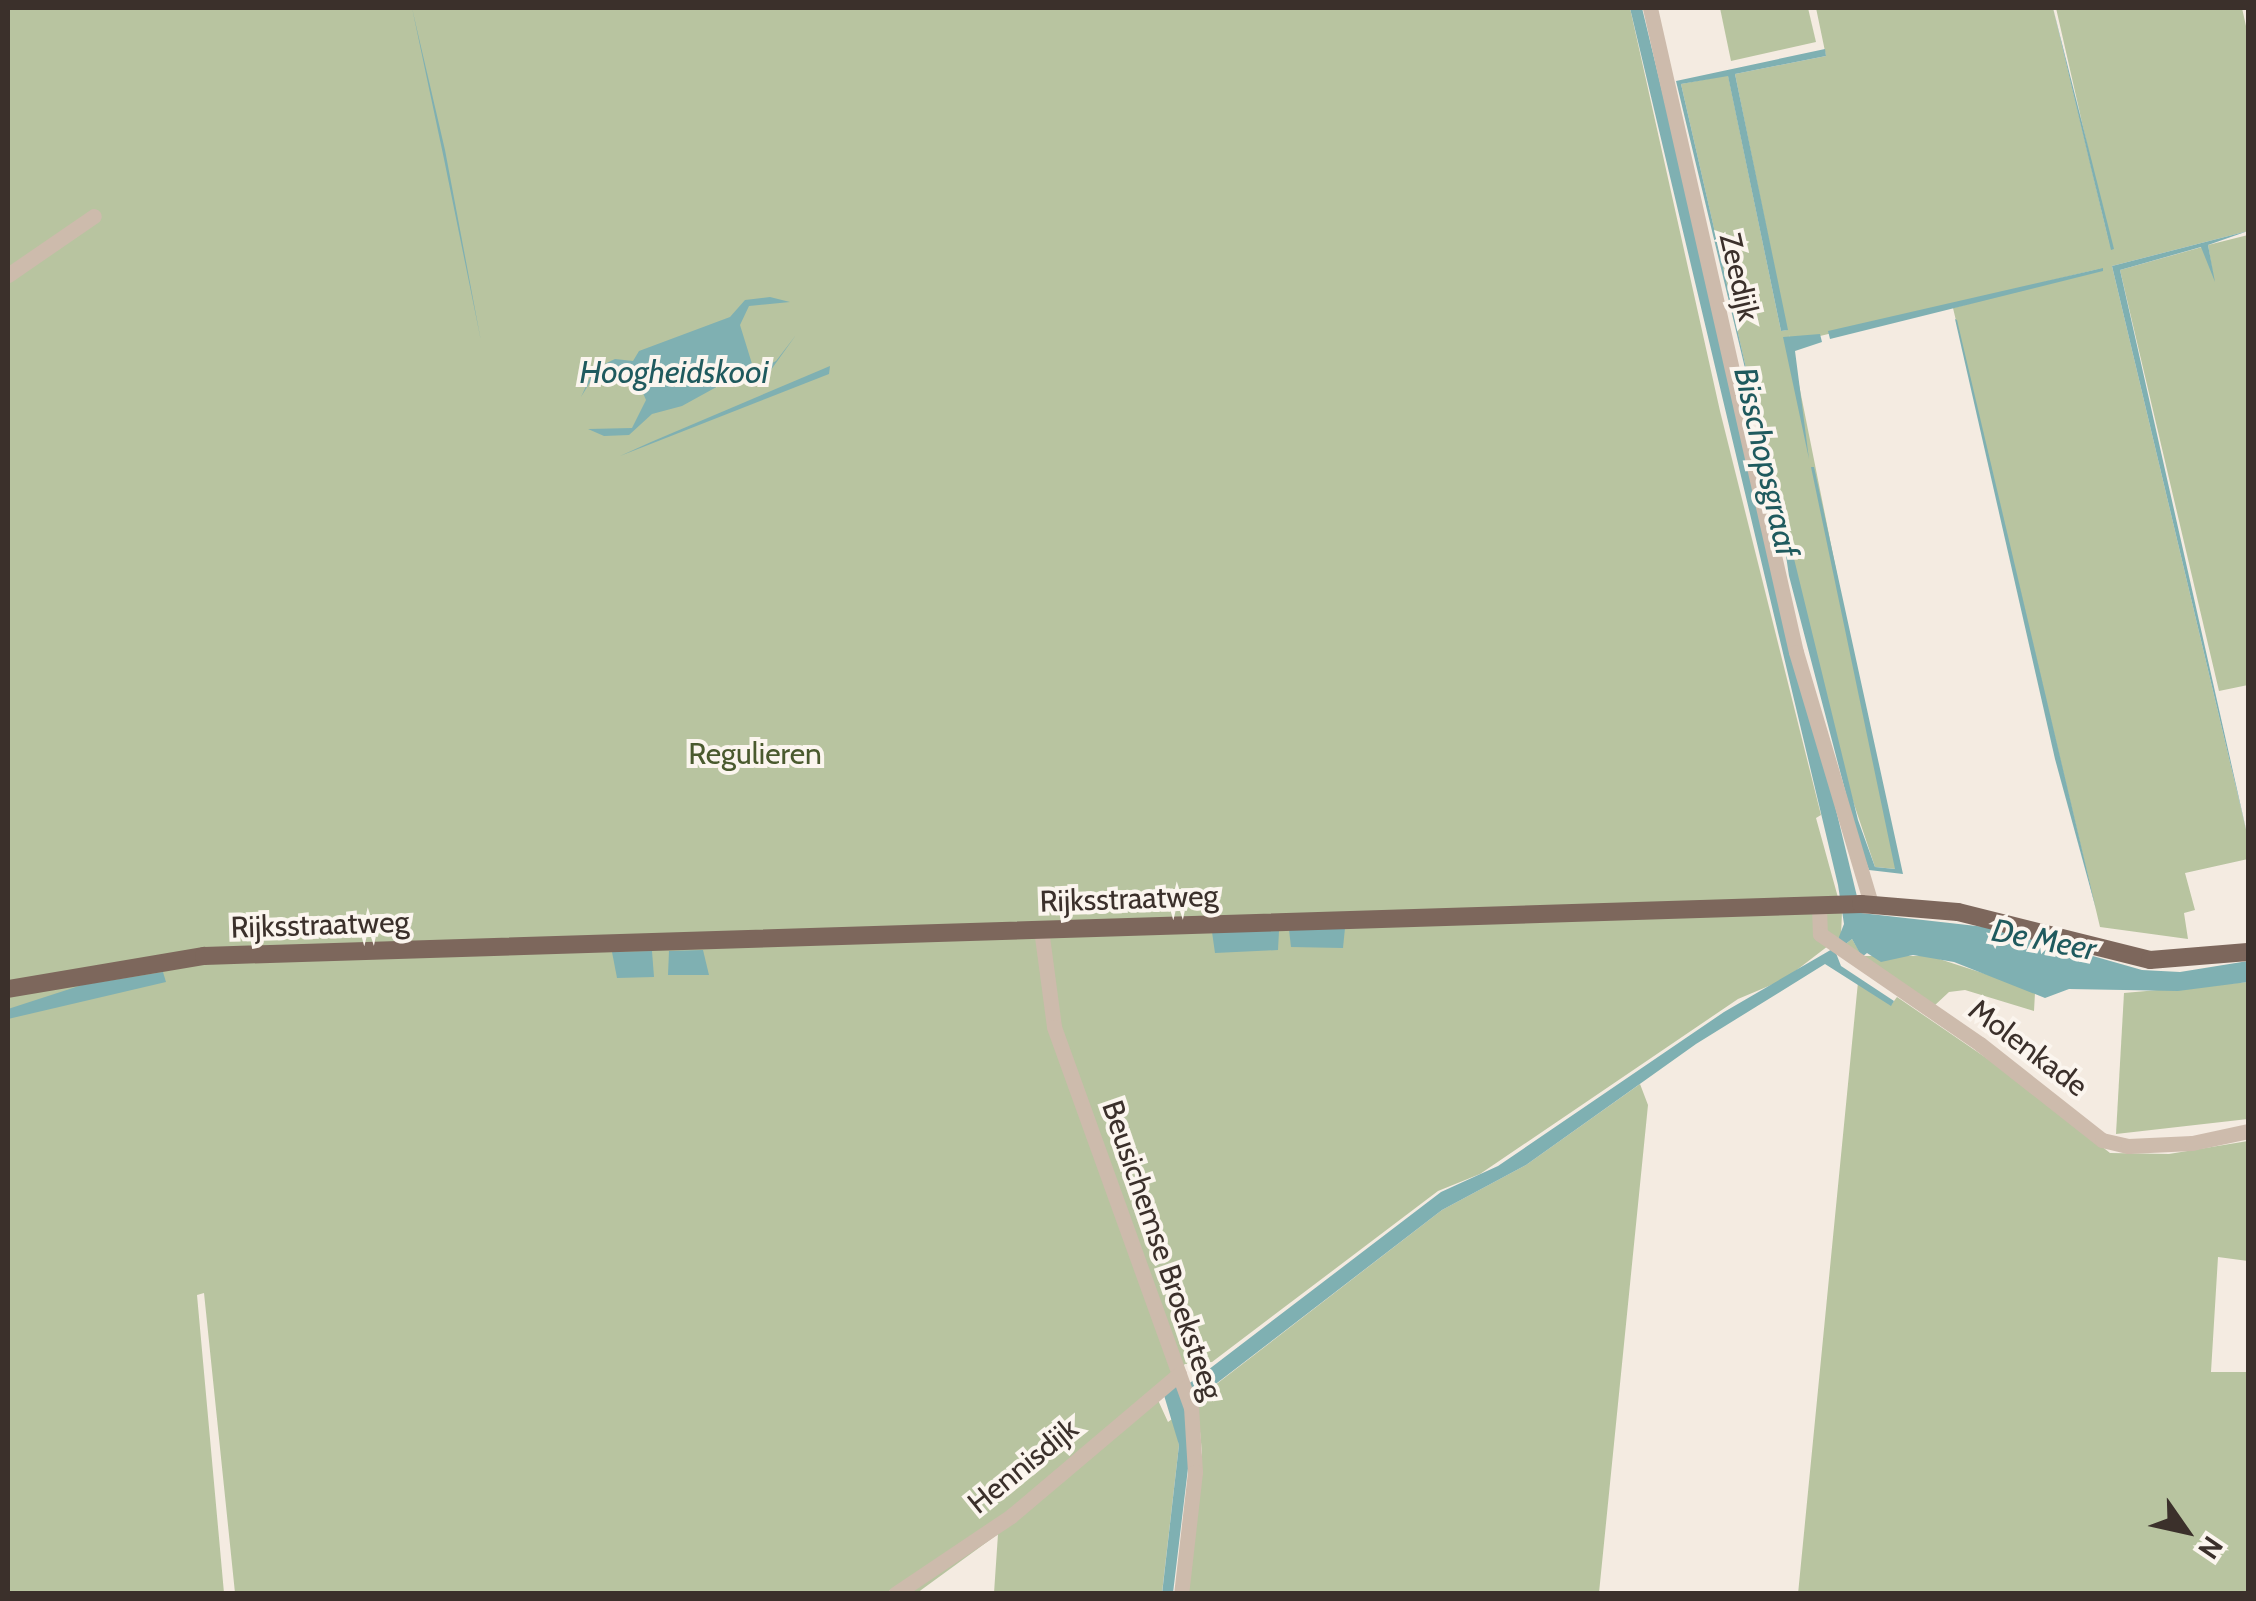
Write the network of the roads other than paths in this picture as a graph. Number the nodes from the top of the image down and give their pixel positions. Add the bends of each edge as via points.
1 (1650, 8) edge
2 (94, 216) dead end
3 (8, 274) edge
4 (1866, 904) junction
5 (1827, 906) junction
6 (1041, 928) junction
7 (2248, 952) edge
8 (8, 989) edge
9 (2248, 1132) edge
10 (1181, 1378) junction
11 (896, 1594) edge
12 (1181, 1594) edge

1 - 4 street, Zeedijk via 1796,652
2 - 3 street
4 - 5 main road, Rijksstraatweg
4 - 7 main road, Rijksstraatweg via 1958,912 2150,960
5 - 6 main road, Rijksstraatweg
5 - 9 street, Molenkade via 1820,934 1980,1044 2102,1140 2128,1146 2192,1143
6 - 8 main road, Rijksstraatweg via 204,956
6 - 10 street, Beusichemse Broeksteeg via 1054,1027
10 - 11 street, Hennisdijk via 1011,1516
10 - 12 street, Beusichemse Broeksteeg via 1191,1407 1195,1472

